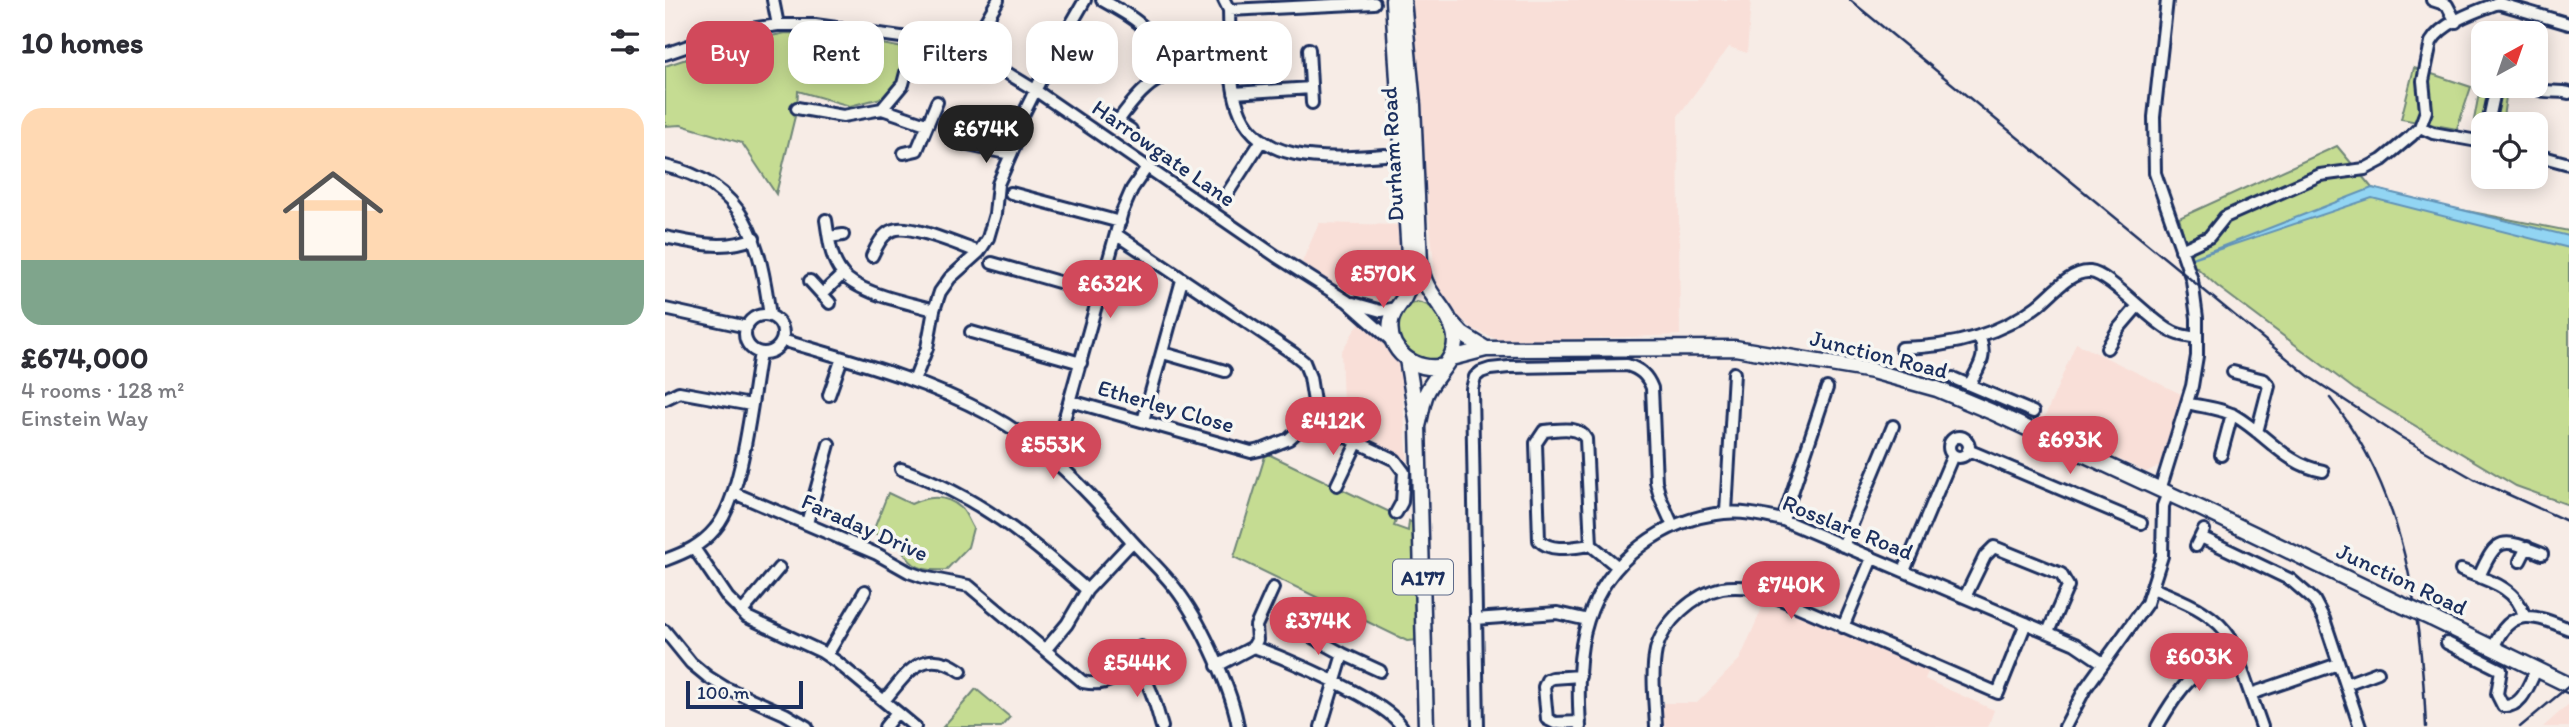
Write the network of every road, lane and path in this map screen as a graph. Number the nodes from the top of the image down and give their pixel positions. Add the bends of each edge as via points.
1 (773, 0) edge
2 (997, 0) edge
3 (1085, 0) edge
4 (1102, 0) edge
5 (1394, 0) edge
6 (1403, 0) edge
7 (2168, 0) edge
8 (2432, 0) edge
9 (1374, 3) dead end
10 (2449, 3) edge
11 (1118, 4) edge
12 (1226, 5) edge
13 (986, 21) edge
14 (1137, 21) edge
15 (2456, 22) junction
16 (2569, 24) edge
17 (778, 25) junction
18 (898, 36) edge
19 (1309, 49) dead end
20 (665, 54) edge
21 (1012, 76) edge
22 (903, 84) edge
23 (1152, 84) edge
24 (1233, 84) edge
25 (1311, 88) junction
26 (1035, 90) junction
27 (1234, 93) junction
28 (2548, 93) edge
29 (2569, 93) edge
30 (937, 102) dead end
31 (1312, 103) dead end
32 (797, 108) dead end
33 (882, 109) junction
34 (1105, 113) dead end
35 (1118, 121) junction
36 (926, 124) junction
37 (2420, 127) junction
38 (1131, 130) dead end
39 (1262, 140) junction
40 (2471, 140) edge
41 (968, 145) dead end
42 (917, 150) junction
43 (904, 153) dead end
44 (1011, 154) junction
45 (1385, 155) dead end
46 (2548, 158) edge
47 (925, 159) dead end
48 (2569, 164) edge
49 (665, 166) edge
50 (1147, 167) junction
51 (1011, 193) dead end
52 (1223, 200) dead end
53 (826, 220) dead end
54 (1121, 222) junction
55 (843, 235) dead end
56 (1117, 235) junction
57 (867, 236) dead end
58 (665, 237) edge
59 (829, 237) junction
60 (754, 238) junction
61 (879, 243) junction
62 (2181, 250) junction
63 (979, 251) junction
64 (873, 256) dead end
65 (992, 263) dead end
66 (843, 274) junction
67 (1182, 280) junction
68 (810, 281) dead end
69 (1101, 294) junction
70 (1347, 301) junction
71 (1436, 302) junction
72 (1399, 304) junction
73 (2137, 307) junction
74 (665, 309) edge
75 (934, 310) junction
76 (770, 316) junction
77 (1451, 323) junction
78 (747, 327) junction
79 (971, 332) dead end
80 (1979, 336) junction
81 (2197, 338) junction
82 (782, 340) junction
83 (1395, 344) junction
84 (1901, 348) dead end
85 (2107, 348) dead end
86 (1486, 349) junction
87 (760, 353) junction
88 (1163, 353) junction
89 (842, 358) junction
90 (1407, 359) junction
91 (1447, 362) junction
92 (1081, 363) junction
93 (1219, 367) dead end
94 (2232, 372) dead end
95 (1734, 373) dead end
96 (1954, 378) dead end
97 (914, 381) junction
98 (1970, 384) junction
99 (1827, 388) dead end
100 (829, 395) dead end
101 (665, 399) edge
102 (1071, 401) junction
103 (2187, 403) junction
104 (751, 405) junction
105 (2033, 412) dead end
106 (2232, 414) junction
107 (1308, 419) junction
108 (1143, 421) junction
109 (1418, 426) junction
110 (1893, 426) dead end
111 (2257, 432) junction
112 (1357, 441) junction
113 (829, 444) dead end
114 (1968, 450) junction
115 (1045, 453) junction
116 (2221, 454) dead end
117 (1953, 455) junction
118 (901, 469) dead end
119 (2315, 474) dead end
120 (1337, 485) dead end
121 (2164, 492) junction
122 (734, 494) junction
123 (1726, 512) junction
124 (1396, 513) dead end
125 (1783, 520) junction
126 (807, 523) junction
127 (2141, 523) dead end
128 (1674, 526) junction
129 (2200, 538) dead end
130 (1132, 541) junction
131 (1591, 545) junction
132 (1843, 546) junction
133 (2527, 547) junction
134 (694, 548) junction
135 (2542, 554) dead end
136 (1872, 558) junction
137 (665, 560) edge
138 (2520, 561) dead end
139 (1618, 567) junction
140 (779, 568) dead end
141 (2461, 570) dead end
142 (1904, 571) junction
143 (2479, 577) junction
144 (2153, 587) junction
145 (1273, 588) dead end
146 (1087, 590) junction
147 (865, 591) dead end
148 (1965, 597) junction
149 (742, 611) junction
150 (2524, 617) junction
151 (1475, 619) junction
152 (1588, 620) junction
153 (2026, 623) junction
154 (1292, 626) dead end
155 (1843, 627) junction
156 (2569, 629) edge
157 (665, 631) edge
158 (2048, 632) junction
159 (2447, 643) dead end
160 (937, 646) dead end
161 (1141, 647) dead end
162 (1253, 647) junction
163 (2494, 647) junction
164 (1046, 649) junction
165 (2236, 652) junction
166 (1343, 654) junction
167 (827, 656) junction
168 (936, 660) junction
169 (1129, 660) junction
170 (2103, 663) junction
171 (2338, 664) junction
172 (1217, 666) junction
173 (2537, 668) junction
174 (961, 671) dead end
175 (1380, 671) dead end
176 (2378, 672) dead end
177 (1580, 676) junction
178 (1334, 683) junction
179 (2565, 683) edge
180 (2346, 684) junction
181 (2252, 694) junction
182 (884, 701) junction
183 (897, 712) junction
184 (1580, 724) edge
185 (807, 727) edge
186 (885, 727) edge
187 (915, 727) edge
188 (1162, 727) edge
189 (1238, 727) edge
190 (1321, 727) edge
191 (1402, 727) edge
192 (1426, 727) edge
193 (1478, 727) edge
194 (1656, 727) edge
195 (2065, 727) edge
196 (2157, 727) edge
197 (2262, 727) edge
198 (2360, 727) edge

1 - 17 street
2 - 13 street
3 - 26 street
4 - 11 street
5 - 72 main road, Durham Road via 1410,271 1409,289
6 - 71 main road, Durham Road via 1420,264 1422,279
7 - 62 street via 2154,117 2155,173
8 - 10 street
9 - 12 street
10 - 15 street
11 - 14 street
15 - 16 street via 2498,3
15 - 37 street via 2431,42 2423,81 2427,105
17 - 18 street, Harrowgate Lane
17 - 20 street, Harrowgate Lane via 729,33
19 - 25 street
21 - 26 street, Harrowgate Lane
22 - 33 street
23 - 35 street
24 - 27 street
25 - 27 street
25 - 31 street
26 - 44 street
26 - 50 street, Harrowgate Lane
27 - 39 street via 1242,116
28 - 29 street
30 - 36 street
32 - 33 street via 843,116
33 - 36 street
34 - 35 street
35 - 38 street
36 - 42 street
37 - 40 street
37 - 62 street via 2365,169 2299,183 2225,217 2209,237
39 - 45 street via 1308,157
39 - 52 street
41 - 44 street
42 - 43 street
42 - 47 street
44 - 63 street via 998,184 988,238
46 - 48 street
49 - 60 street via 720,189 738,208
50 - 54 street via 1132,189
50 - 70 street, Harrowgate Lane
51 - 54 street
53 - 59 street
54 - 56 street
55 - 59 street
56 - 67 street
56 - 69 street
57 - 61 street
58 - 60 street via 715,246
59 - 66 street
60 - 76 street
61 - 63 street via 891,230 906,229
61 - 64 street
62 - 81 street via 2192,280
63 - 75 street via 950,278
65 - 69 street
66 - 68 street via 826,298
66 - 75 street via 863,288
67 - 88 street
67 - 107 street via 1304,362 1314,402
69 - 92 street
70 - 72 street, Harrowgate Lane via 1381,311
70 - 83 street, Harrowgate Lane
71 - 72 main road via 1412,297
71 - 77 main road, Durham Road
72 - 83 main road, Durham Road via 1391,319
73 - 80 street via 2103,277 2086,271 2026,314
73 - 81 street via 2172,332
73 - 85 street
74 - 78 street
75 - 97 street via 927,348
76 - 78 street via 755,317
76 - 82 street via 782,327
77 - 86 main road
77 - 91 main road via 1455,348
78 - 87 street via 748,343
79 - 92 street
80 - 84 street via 1938,346
80 - 98 street via 1985,351
81 - 103 street
82 - 87 street via 774,351
82 - 89 street
83 - 90 main road
86 - 91 main road, Junction Road
86 - 121 main road, Junction Road via 1735,348 1872,371 1937,389
87 - 104 street
88 - 93 street
88 - 108 street
89 - 97 street
89 - 100 street
90 - 91 main road via 1433,369
90 - 109 main road, A177
91 - 109 main road, A177 via 1425,396
92 - 102 street
94 - 111 street via 2264,380 2269,386
95 - 123 street
96 - 98 street
97 - 115 street via 991,415
98 - 105 street
99 - 125 street
101 - 104 street via 679,392
102 - 108 street, Etherley Close
102 - 115 street
103 - 106 street
103 - 121 street
104 - 122 street
106 - 111 street
106 - 116 street
107 - 108 street, Etherley Close via 1289,439 1251,452
107 - 112 street
109 - 192 main road, A177
110 - 132 street
111 - 119 street
112 - 120 street
112 - 124 street via 1395,460 1404,472 1402,502
113 - 126 street
114 - 117 street via 1962,456
114 - 117 street via 1967,441 1958,437 1950,442
114 - 127 street
115 - 130 street
117 - 142 street
118 - 146 street via 993,513
121 - 144 street via 2162,555
121 - 163 main road, Junction Road, bridge
122 - 126 street, Faraday Drive
122 - 134 street via 722,520
123 - 125 street, Rosslare Road
123 - 128 street, Rosslare Road
125 - 132 street, Rosslare Road
126 - 164 street, Faraday Drive via 916,574 969,586
128 - 139 street, Rosslare Road via 1639,546
128 - 151 street via 1656,482 1652,388 1639,369 1627,365 1549,366 1481,372 1472,389
129 - 171 street via 2304,589 2321,611
130 - 146 street
130 - 172 street via 1181,596
131 - 131 street via 1552,548 1539,540 1536,443 1544,431 1577,430 1586,439
131 - 139 street
132 - 136 street, Rosslare Road
133 - 135 street
133 - 138 street
133 - 143 street via 2515,542 2495,546
134 - 137 street
134 - 149 street
136 - 142 street, Rosslare Road
136 - 155 street
139 - 152 street, Rosslare Road via 1605,582
140 - 149 street
141 - 143 street
142 - 148 street, Rosslare Road
143 - 150 street via 2517,598
144 - 165 street via 2217,621
144 - 170 street
145 - 162 street via 1256,626
146 - 164 street
147 - 167 street
148 - 153 street, Rosslare Road
148 - 158 street via 1994,547 2061,574 2068,586
149 - 167 street via 755,622
150 - 156 street
150 - 163 street via 2506,624
151 - 152 street via 1557,613
151 - 193 street
152 - 177 street, Rosslare Road
153 - 155 street via 1998,693
153 - 158 street, Rosslare Road
154 - 166 street
155 - 194 street via 1755,588 1721,588 1702,595 1670,624 1656,650
157 - 185 street via 708,677
158 - 170 street, Rosslare Road
159 - 173 street, Junction Road via 2501,670 2497,694 2503,706 2520,701
160 - 168 street
161 - 169 street, Faraday Drive
162 - 172 street
162 - 178 street
163 - 173 main road, Junction Road
164 - 169 street, Faraday Drive via 1083,682 1098,685 1107,683
165 - 181 street
165 - 196 street via 2193,675
166 - 175 street
166 - 178 street
167 - 182 street
168 - 174 street
168 - 182 street via 909,670
169 - 188 street via 1150,684
170 - 195 street
171 - 180 street
171 - 181 street
172 - 189 street
173 - 179 main road, Junction Road
176 - 180 street
177 - 184 street, Rosslare Road
177 - 184 street via 1552,678 1544,687 1547,719
178 - 190 street
178 - 191 street via 1378,706
180 - 198 street
181 - 197 street
182 - 183 street
183 - 186 street
183 - 187 street

